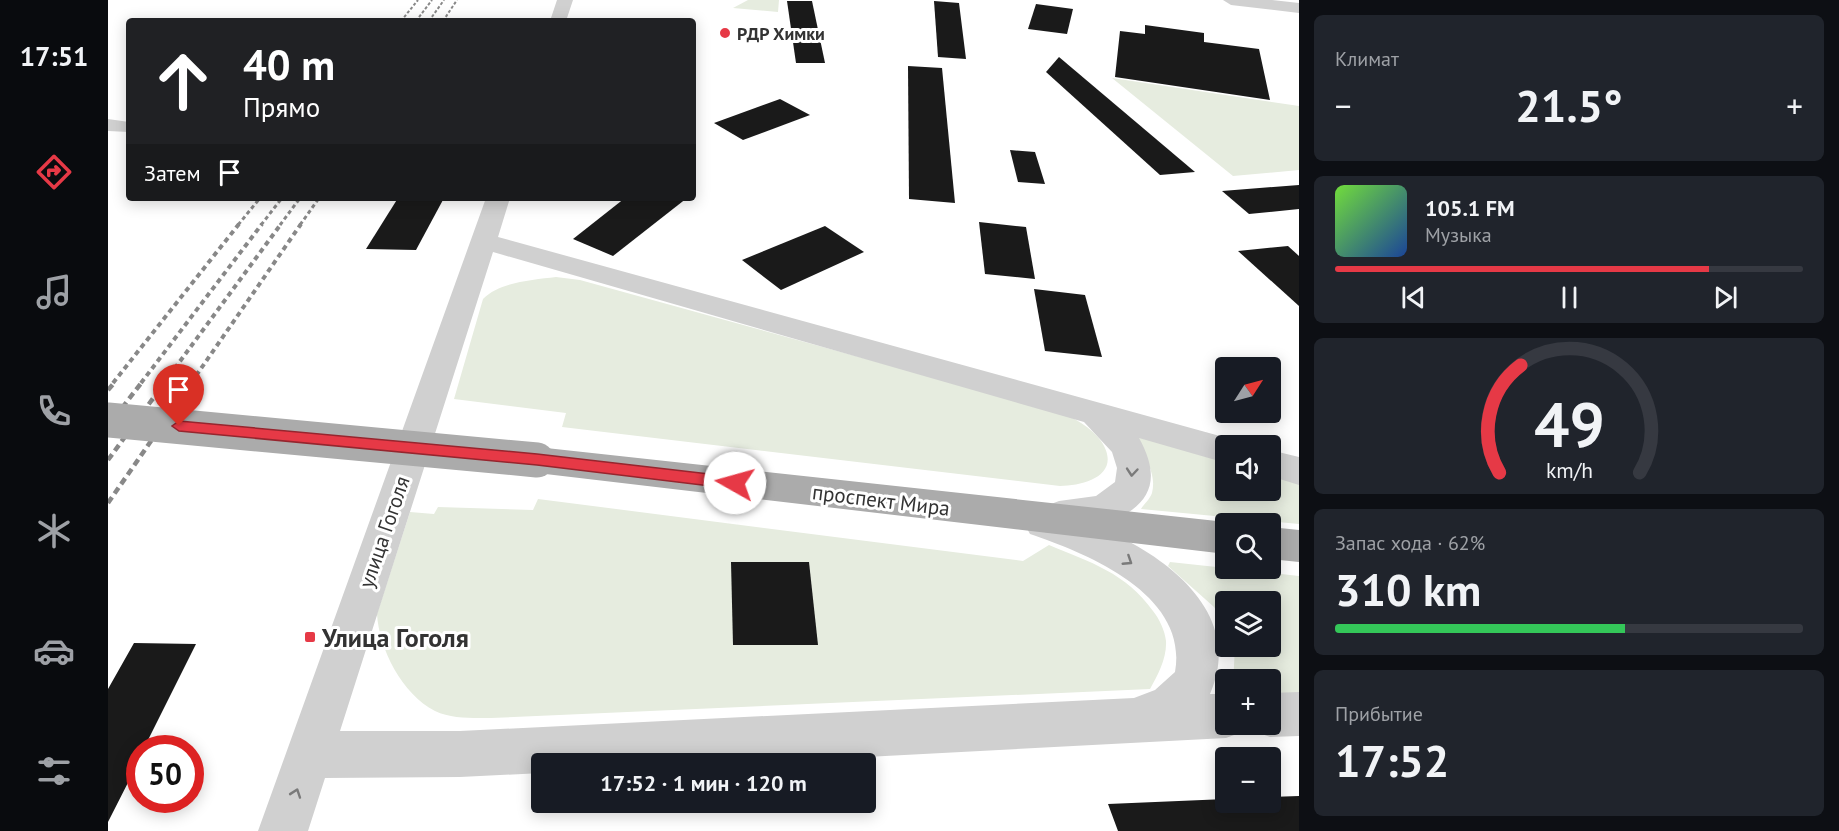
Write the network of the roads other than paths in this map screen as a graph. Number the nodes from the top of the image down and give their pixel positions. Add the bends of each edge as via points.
1 (565, 0) edge
2 (1231, 0) edge
3 (1299, 8) edge
4 (559, 18) edge
5 (497, 201) edge
6 (483, 241) junction
7 (1089, 412) junction
8 (108, 420) edge
9 (1215, 447) edge
10 (1281, 466) edge
11 (1299, 471) edge
12 (1016, 515) junction
13 (1215, 537) edge
14 (1281, 544) edge
15 (1299, 546) edge
16 (1299, 714) edge
17 (1281, 715) edge
18 (1215, 716) edge
19 (1116, 720) junction
20 (309, 755) junction
21 (283, 831) edge

1 - 4 street
2 - 3 street
5 - 6 street, улица Гоголя
6 - 7 street
6 - 20 street, улица Гоголя
7 - 9 street
7 -> 12 street via 1116,431 1130,450 1134,474 1129,489 1120,501 1091,513
8 - 12 main road, проспект Мира, bridge via 537,460
10 - 11 street
12 - 13 main road, проспект Мира
12 -> 19 street via 1086,538 1117,554 1158,582 1182,606 1190,622 1199,657 1190,689 1165,709
14 - 15 main road
16 - 17 street
18 - 19 street
19 - 20 street via 472,753
21 -> 20 street, улица Гоголя

